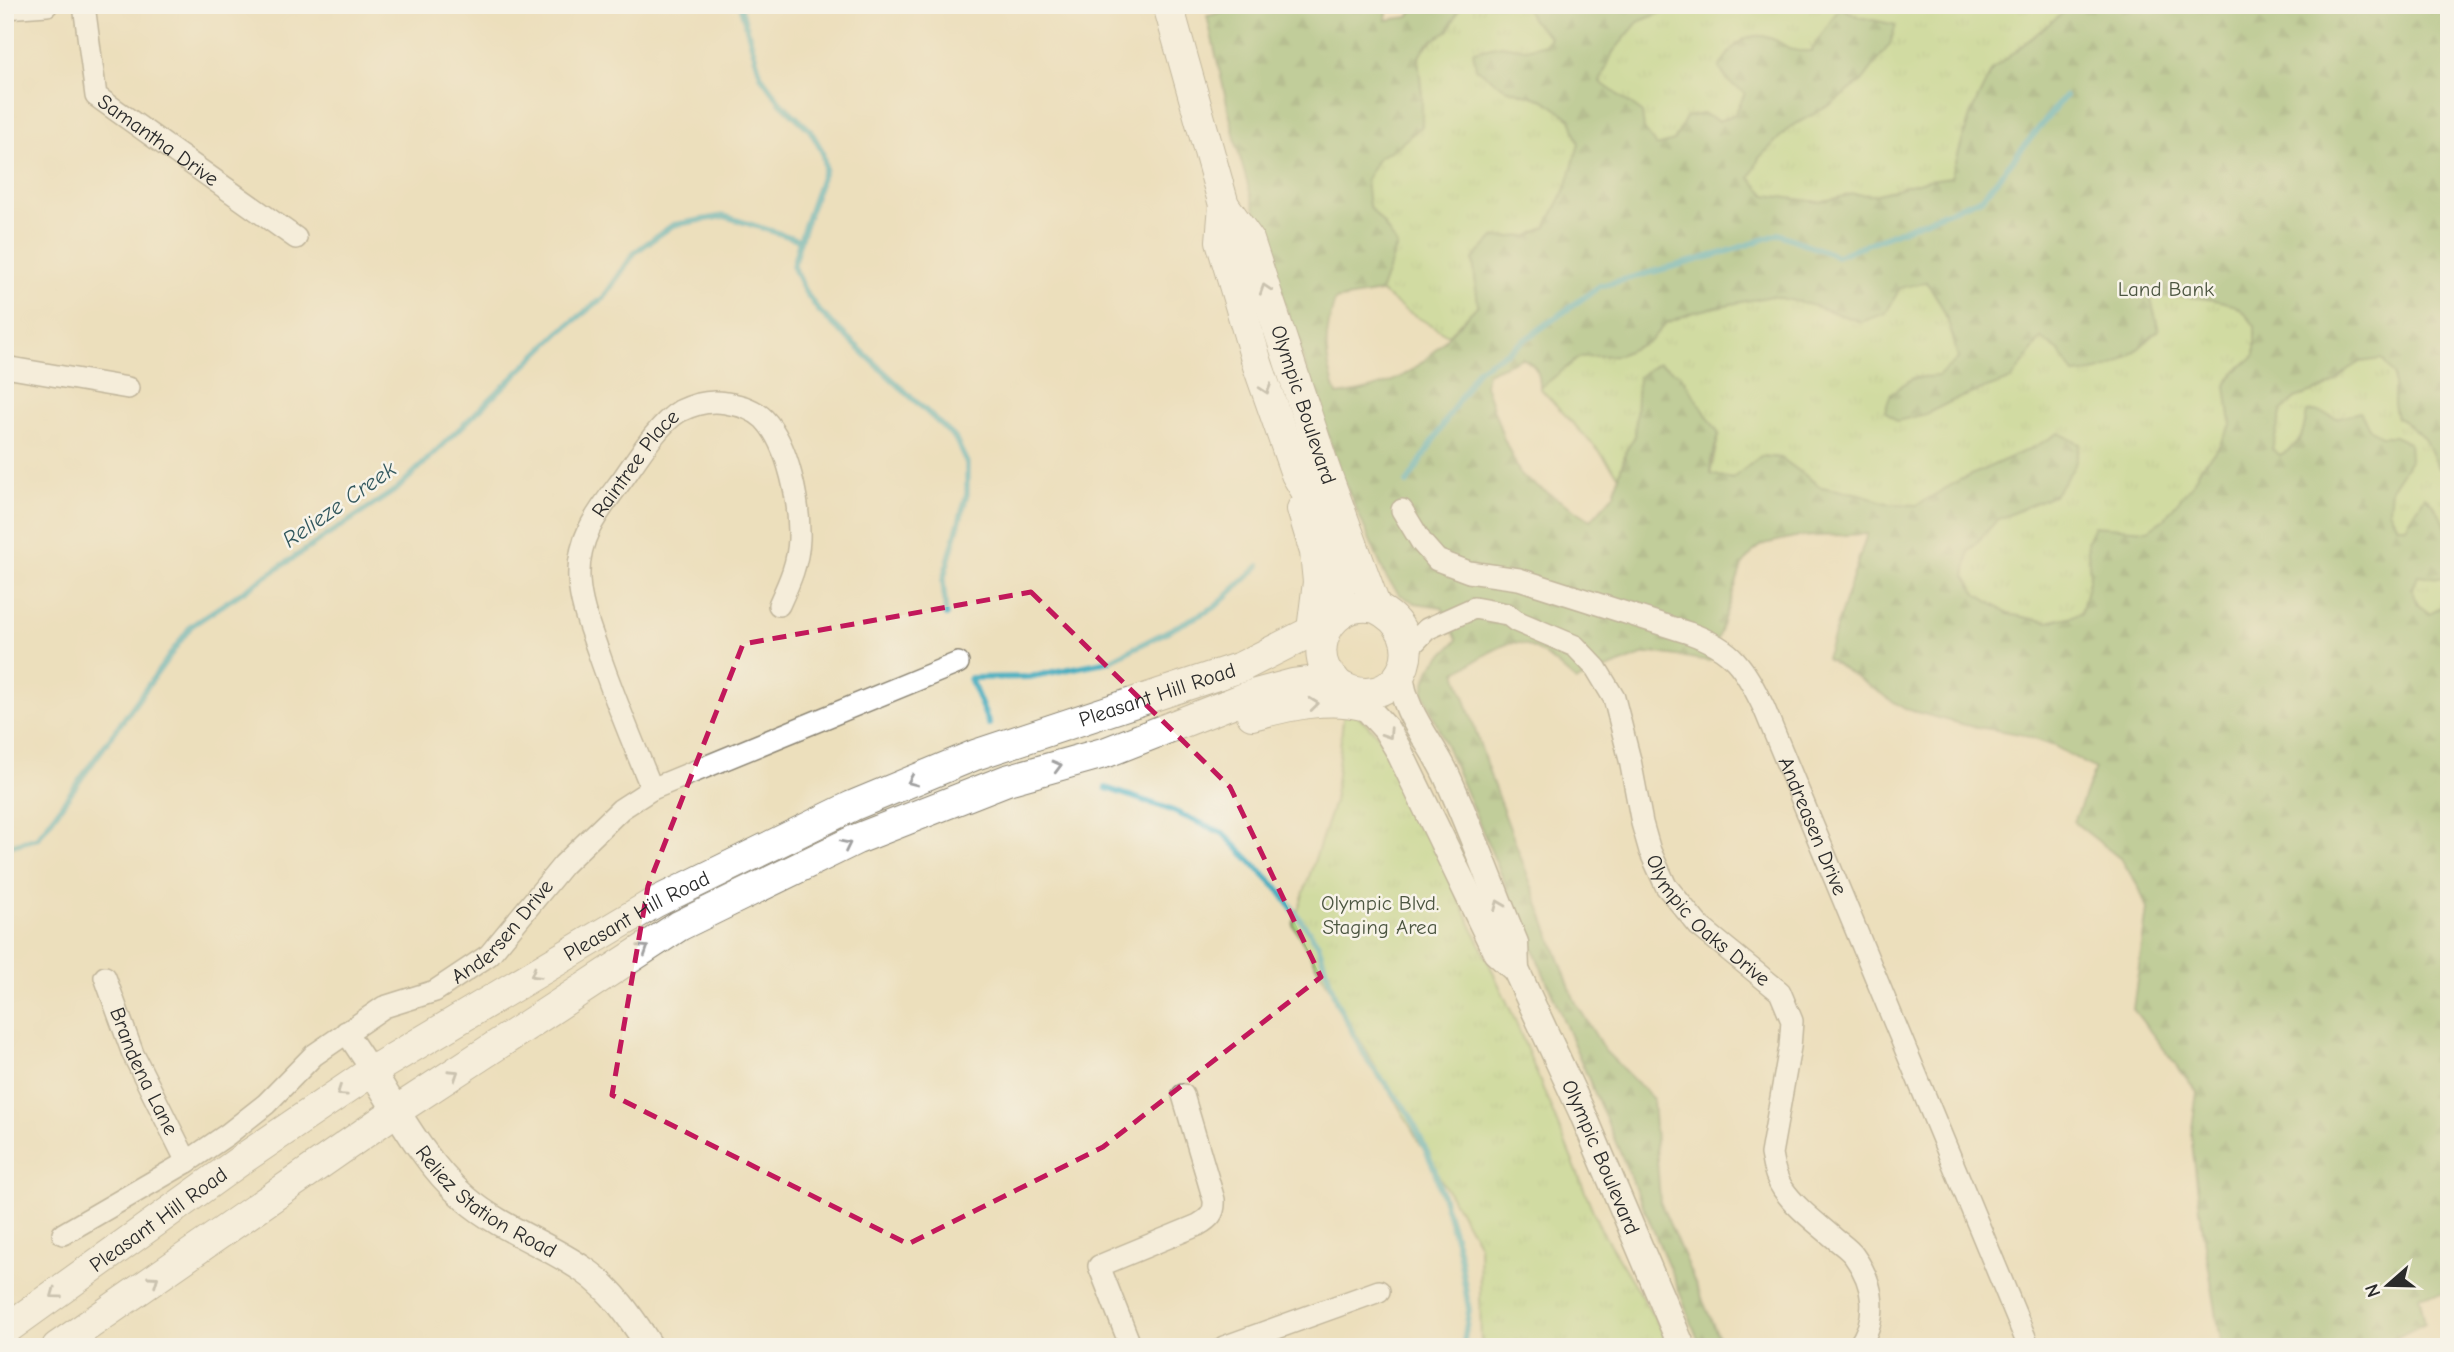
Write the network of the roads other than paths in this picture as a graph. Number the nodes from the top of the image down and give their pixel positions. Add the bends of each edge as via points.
1 (47, 5) edge
2 (84, 5) edge
3 (1168, 5) edge
4 (5, 8) edge
5 (1224, 205) junction
6 (296, 238) dead end
7 (5, 367) edge
8 (128, 388) dead end
9 (1402, 510) dead end
10 (779, 605) dead end
11 (1327, 622) junction
12 (1402, 637) junction
13 (958, 663) dead end
14 (1350, 692) junction
15 (1107, 752) junction
16 (652, 789) junction
17 (1516, 970) junction
18 (105, 977) dead end
19 (346, 1032) junction
20 (372, 1071) junction
21 (1183, 1095) dead end
22 (397, 1111) junction
23 (187, 1162) junction
24 (63, 1234) dead end
25 (1379, 1291) dead end
26 (5, 1330) edge
27 (57, 1347) edge
28 (650, 1347) edge
29 (1131, 1347) edge
30 (1224, 1347) edge
31 (1682, 1347) edge
32 (1858, 1347) edge
33 (2029, 1347) edge

1 - 4 street
2 - 6 street, Samantha Drive via 96,96
3 - 5 main road, Olympic Boulevard
5 -> 11 main road, Olympic Boulevard via 1221,241 1296,474
12 -> 5 main road, Olympic Boulevard via 1325,470 1249,240
7 - 8 street
9 - 33 street, Andreasen Drive via 1437,560 1469,572 1519,579 1701,637 1741,666 1764,708
10 - 16 street, Raintree Place via 795,570 799,539 794,491 780,441 764,418 744,406 719,401 678,412 654,436 591,522 579,578 582,602 614,698
11 - 12 main road via 1357,607
11 - 14 main road, Olympic Boulevard via 1321,651 1325,666
11 -> 20 main road, Pleasant Hill Road via 1241,667 975,755 852,806 654,903
12 - 14 main road via 1387,687
17 -> 12 street, Olympic Boulevard via 1515,943 1444,771 1407,707 1402,691
12 - 32 street, Olympic Oaks Drive via 1474,608 1507,614 1575,646 1596,668 1614,698 1642,823 1666,886 1699,926 1780,992 1792,1021 1771,1154 1774,1171 1793,1202 1854,1255 1863,1272 1873,1299 1868,1332
13 - 16 street, Andersen Drive
14 - 15 main road, Pleasant Hill Road via 1293,684 1252,695
15 -> 14 main road via 1283,707 1353,702
14 -> 17 street, Olympic Boulevard via 1386,729 1496,952
22 -> 15 main road, Pleasant Hill Road via 679,926 858,839 1007,780
16 - 19 street, Andersen Drive via 621,809 563,865 489,955 435,991 384,1007
17 - 31 street, Olympic Boulevard via 1583,1112
18 - 23 street, Brandena Lane via 132,1054
19 - 20 street, Reliez Station Road
19 - 23 street, Andersen Drive via 314,1055 266,1104
20 - 22 street, Reliez Station Road
20 -> 26 main road, Pleasant Hill Road
21 - 29 street via 1215,1210 1198,1225 1099,1266
27 -> 22 main road, Pleasant Hill Road
22 - 28 street, Reliez Station Road via 443,1177 467,1200 586,1271 628,1312
23 - 24 street, Andersen Drive
25 - 30 street

